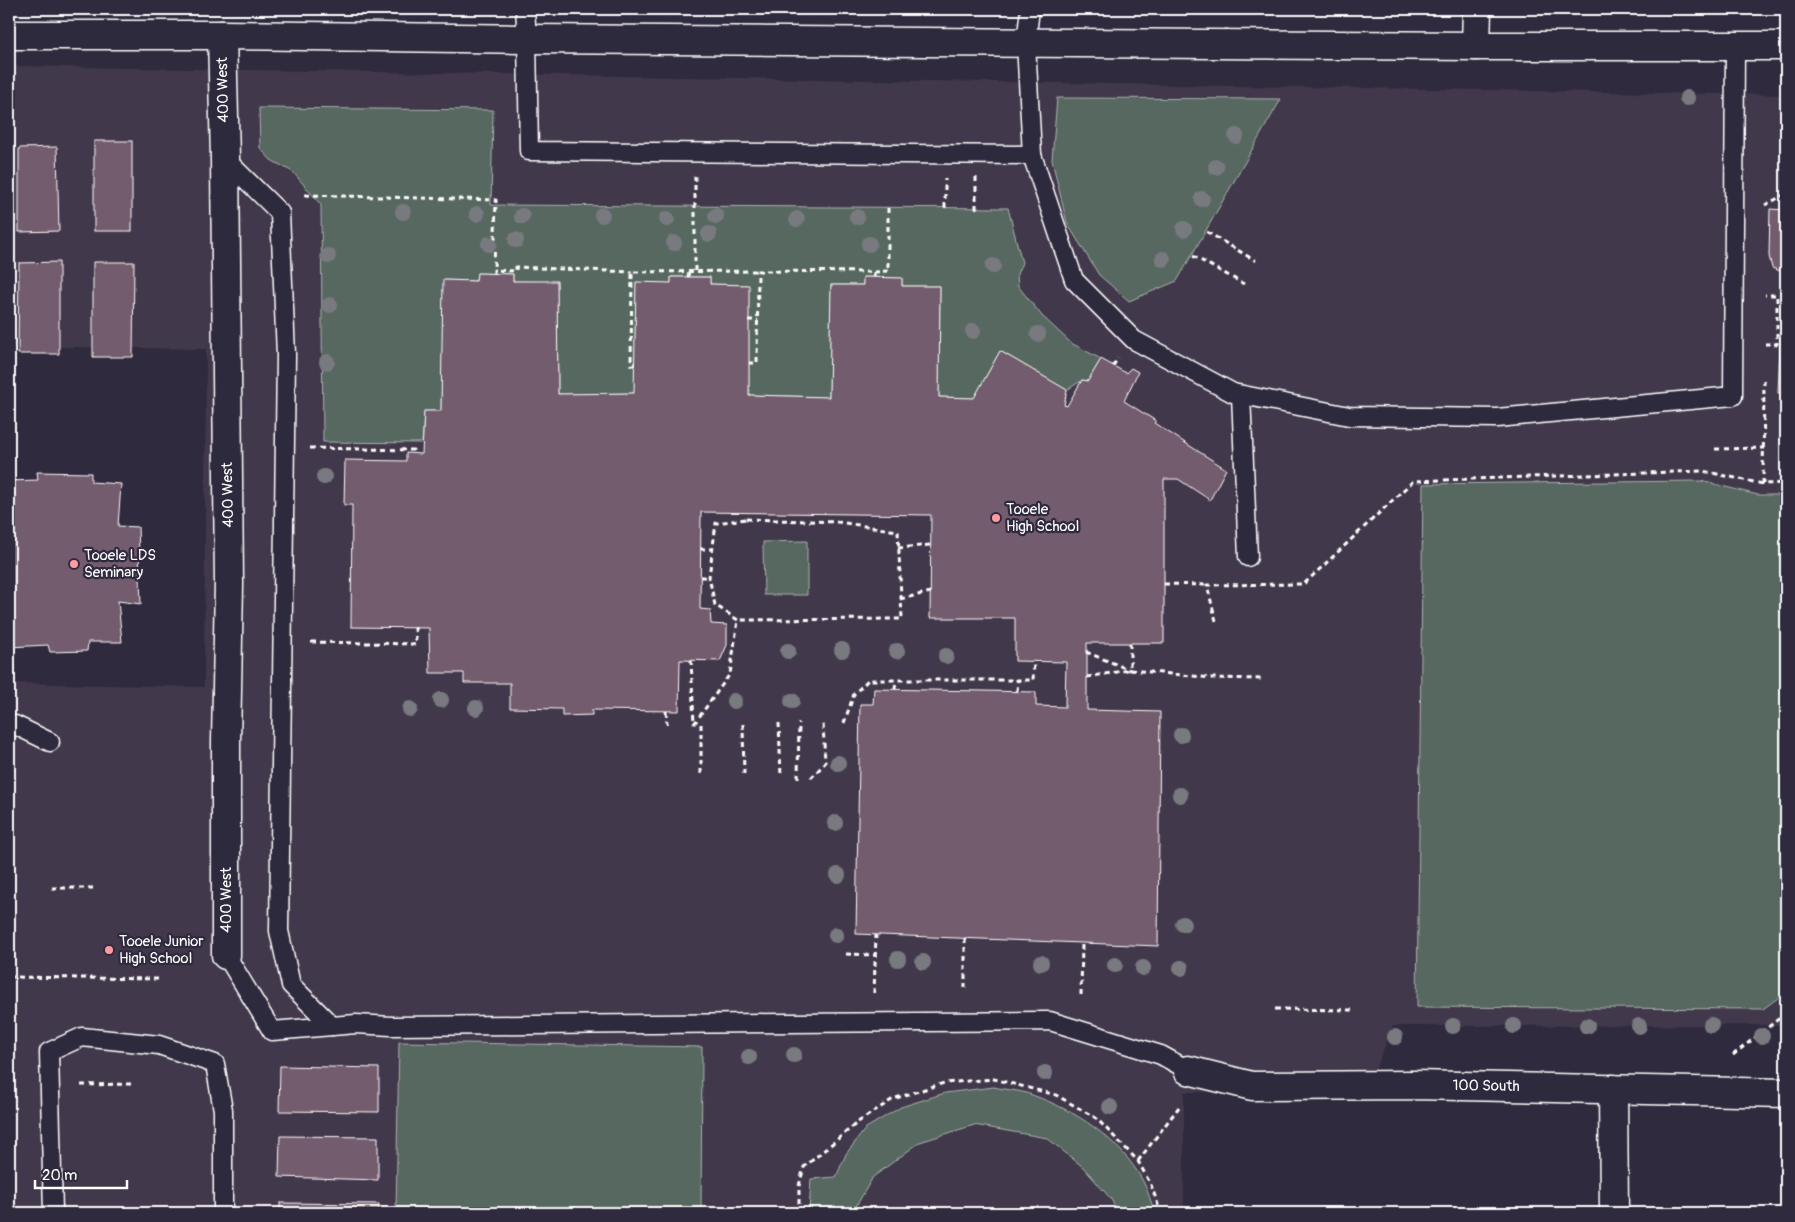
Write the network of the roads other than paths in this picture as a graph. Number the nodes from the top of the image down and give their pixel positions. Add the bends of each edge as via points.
1 (525, 9) edge
2 (1030, 9) edge
3 (1477, 9) edge
4 (9, 35) edge
5 (222, 35) junction
6 (528, 39) junction
7 (1026, 43) junction
8 (1476, 46) junction
9 (1735, 46) junction
10 (1786, 46) edge
11 (1032, 155) junction
12 (225, 159) junction
13 (1241, 395) junction
14 (1248, 557) dead end
15 (9, 725) edge
16 (50, 742) dead end
17 (226, 955) joint
18 (332, 1026) junction
19 (1188, 1070) joint
20 (1613, 1089) junction
21 (1786, 1093) edge
22 (53, 1213) edge
23 (223, 1213) edge
24 (1614, 1213) edge

1 - 6 lane
2 - 7 lane
3 - 8 street
4 - 5 street
5 - 6 street
5 - 12 street, 400 West
6 - 7 street
6 - 11 lane via 529,151
7 - 8 street
7 - 11 lane
8 - 9 street
9 - 10 street
9 - 13 lane via 1733,396 1497,418 1349,416
11 - 13 lane via 1074,280 1134,340
12 - 17 street, 400 West via 228,497
12 - 18 lane via 280,213 286,355 279,931 291,986
13 - 14 lane
15 - 16 lane
17 - 18 lane via 272,1030
18 - 19 lane via 1050,1021 1161,1055
19 - 20 street, 100 South via 1252,1086
20 - 21 street, 100 South
20 - 24 street
22 - 23 lane via 49,1052 82,1037 159,1045 215,1064 223,1110

